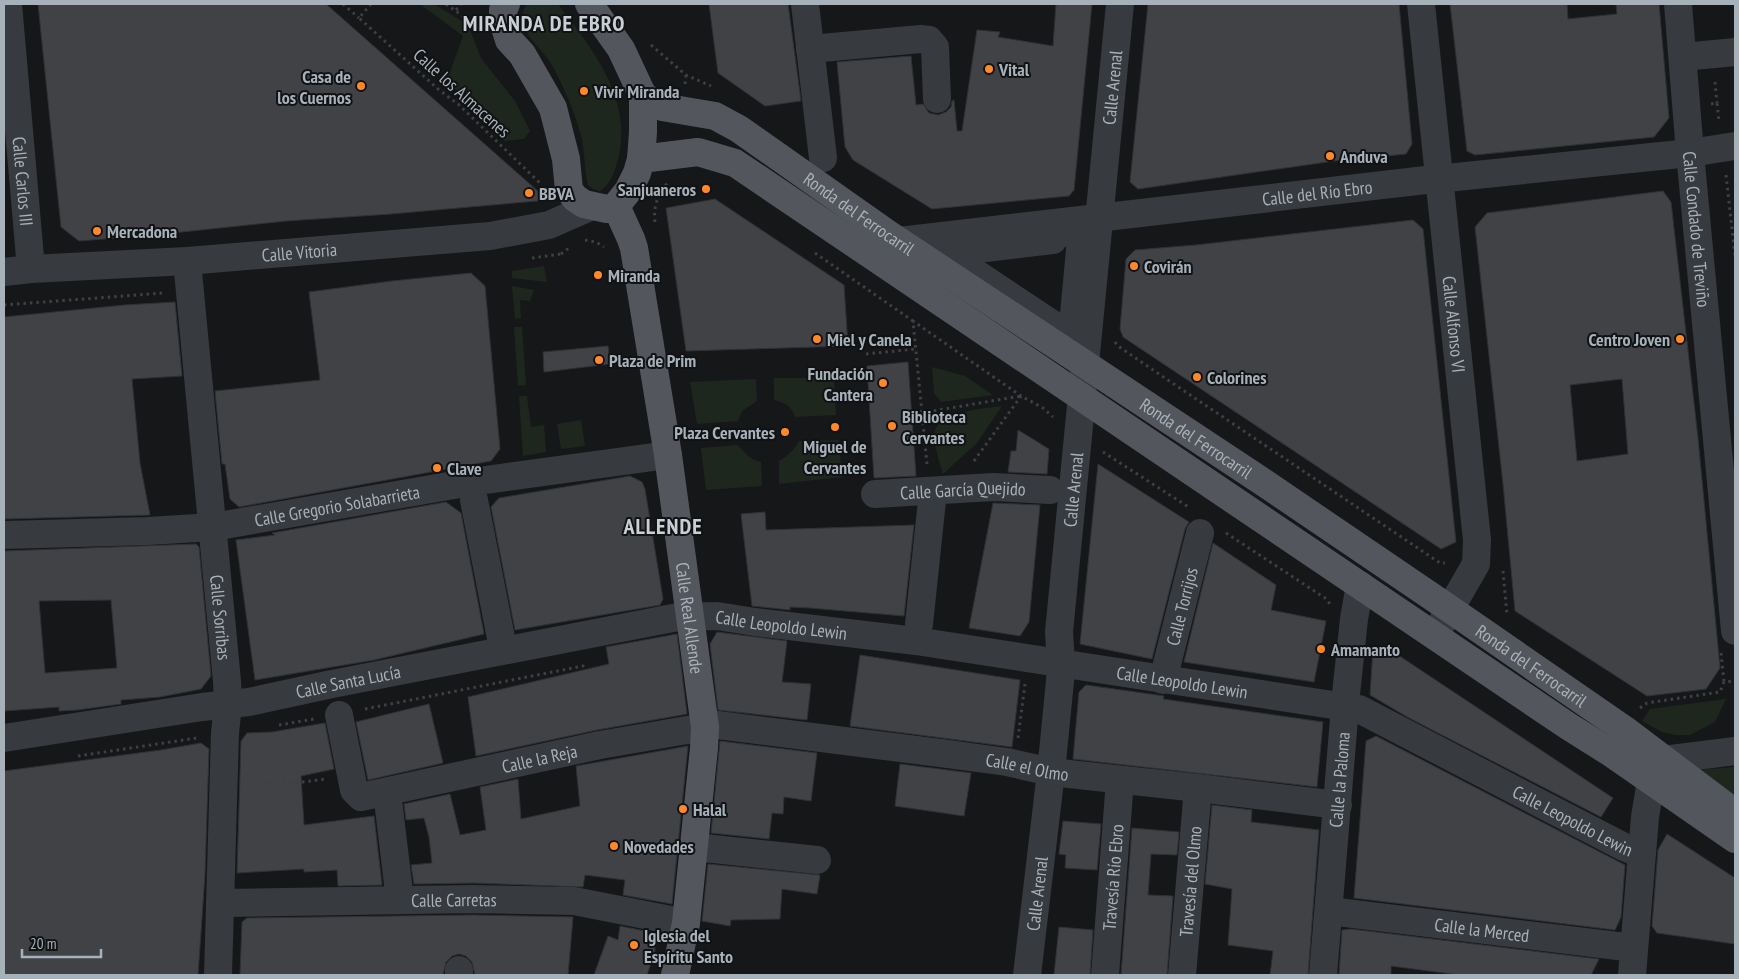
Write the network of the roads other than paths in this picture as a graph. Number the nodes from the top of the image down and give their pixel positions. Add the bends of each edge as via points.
1 (8, 4) edge
2 (484, 4) edge
3 (589, 4) edge
4 (805, 4) edge
5 (1120, 4) edge
6 (1421, 4) edge
7 (1678, 4) edge
8 (505, 14) edge
9 (810, 49) junction
10 (1735, 52) edge
11 (1682, 57) junction
12 (643, 96) junction
13 (937, 99) dead end
14 (1729, 147) edge
15 (1690, 153) junction
16 (823, 158) dead end
17 (641, 159) junction
18 (1440, 179) junction
19 (603, 207) junction
20 (1099, 217) junction
21 (899, 240) junction
22 (187, 260) junction
23 (31, 269) junction
24 (4, 272) edge
25 (1056, 326) joint
26 (1086, 364) junction
27 (1082, 398) junction
28 (1727, 453) edge
29 (668, 454) junction
30 (1050, 490) dead end
31 (938, 491) junction
32 (874, 494) dead end
33 (474, 500) dead end
34 (213, 527) junction
35 (1200, 533) dead end
36 (4, 535) edge
37 (1732, 563) edge
38 (1360, 585) junction
39 (1450, 609) junction
40 (691, 616) junction
41 (918, 624) dead end
42 (1735, 631) edge
43 (1435, 635) junction
44 (501, 638) dead end
45 (1061, 664) junction
46 (1163, 680) junction
47 (228, 704) junction
48 (1345, 707) junction
49 (339, 715) road end
50 (705, 727) joint
51 (4, 738) edge
52 (1735, 751) edge
53 (1657, 770) junction
54 (1051, 772) junction
55 (1120, 780) junction
56 (1198, 788) junction
57 (386, 792) junction
58 (1338, 805) junction
59 (1735, 813) edge
60 (1735, 839) edge
61 (704, 848) dead end
62 (1641, 854) junction
63 (817, 860) dead end
64 (400, 900) junction
65 (220, 903) junction
66 (1329, 911) junction
67 (686, 923) junction
68 (1634, 948) junction
69 (218, 975) edge
70 (674, 975) edge
71 (1027, 975) edge
72 (1105, 975) edge
73 (1182, 975) edge
74 (1323, 975) edge
75 (1632, 975) edge

1 - 23 street, Calle Carlos III
2 - 8 main road
3 - 12 main road via 621,49
4 - 9 street
5 - 20 street, Calle Arenal
6 - 18 street, Calle Alfonso VI
7 - 11 street, Calle Condado de Treviño
8 - 19 main road via 509,40 522,54 553,108 566,159 568,190 575,198
9 - 13 street via 928,40 935,47
9 - 16 street
10 - 11 street
11 - 15 street, Calle Condado de Treviño
12 - 17 main road
12 - 21 main road, Ronda del Ferrocarril via 662,107 714,116 739,129
14 - 15 street, Calle del Río Ebro
15 - 18 street, Calle del Río Ebro
15 - 28 street, Calle Condado de Treviño
17 - 19 main road via 628,191
17 - 27 main road, Ronda del Ferrocarril via 698,152 736,163
18 - 20 street, Calle del Río Ebro
18 - 39 street, Calle Alfonso VI via 1477,540 1476,564
19 - 22 street, Calle Vitoria via 549,225 490,236
19 - 29 main road, Calle Real Allende via 631,239 634,248
20 - 21 street, Calle del Río Ebro
20 - 26 street, Calle Arenal
21 - 26 main road, Ronda del Ferrocarril
22 - 23 street, Calle Vitoria
22 - 34 street, Calle Sorribas
23 - 24 street, Calle Vitoria
25 - 25 street via 1073,325 1081,240 1077,233 1054,232 1053,240 961,251 958,244 945,244 947,254
26 - 27 street, Calle Arenal
26 - 39 main road, Ronda del Ferrocarril
27 - 38 main road, Ronda del Ferrocarril
27 - 45 street, Calle Arenal via 1059,632
28 - 37 street, Calle Condado de Treviño
29 - 34 street, Calle Gregorio Solabarrieta via 471,482
29 - 40 main road, Calle Real Allende
30 - 31 street, Calle García Quejido via 993,488
31 - 32 street, Calle García Quejido
31 - 41 street
33 - 44 street
34 - 36 street, Calle Gregorio Solabarrieta
34 - 47 street, Calle Sorribas
35 - 46 street, Calle Torrijos
37 - 42 street, Calle Condado de Treviño
38 - 43 main road, Ronda del Ferrocarril
38 - 48 street, Calle la Paloma
39 - 43 street, Calle Alfonso VI
39 - 53 main road, Ronda del Ferrocarril via 1625,730
40 - 45 street, Calle Leopoldo Lewin via 717,616 916,641
40 - 47 street, Calle Santa Lucía
40 - 67 main road, Calle Real Allende via 705,727
43 - 53 main road, Ronda del Ferrocarril
45 - 46 street, Calle Leopoldo Lewin
45 - 54 street, Calle Arenal
46 - 48 street, Calle Leopoldo Lewin
47 - 51 street, Calle Santa Lucía
47 - 65 street, Calle Sorribas
48 - 58 street, Calle la Paloma
48 - 62 street, Calle Leopoldo Lewin via 1359,709
49 - 57 street, Calle la Reja via 354,790 361,797
50 - 54 street, Calle el Olmo via 948,754
50 - 57 street, Calle la Reja via 600,745
52 - 53 street
53 - 59 main road, Ronda del Ferrocarril
53 - 60 main road, Ronda del Ferrocarril
53 - 62 street, Calle Leopoldo Lewin
54 - 55 street, Calle el Olmo
54 - 71 street, Calle Arenal
55 - 56 street, Calle el Olmo
55 - 72 street, Travesía Río Ebro
56 - 58 street, Calle el Olmo
56 - 73 street, Travesía del Olmo
57 - 64 street
58 - 66 street, Calle la Paloma
61 - 63 street
62 - 68 street, Calle Leopoldo Lewin
64 - 65 street, Calle Carretas
64 - 67 street, Calle Carretas via 574,901
65 - 69 street, Calle Sorribas
66 - 68 street, Calle la Merced
66 - 74 street, Calle la Paloma
67 - 70 main road, Calle Real Allende
68 - 75 street, Calle Leopoldo Lewin

